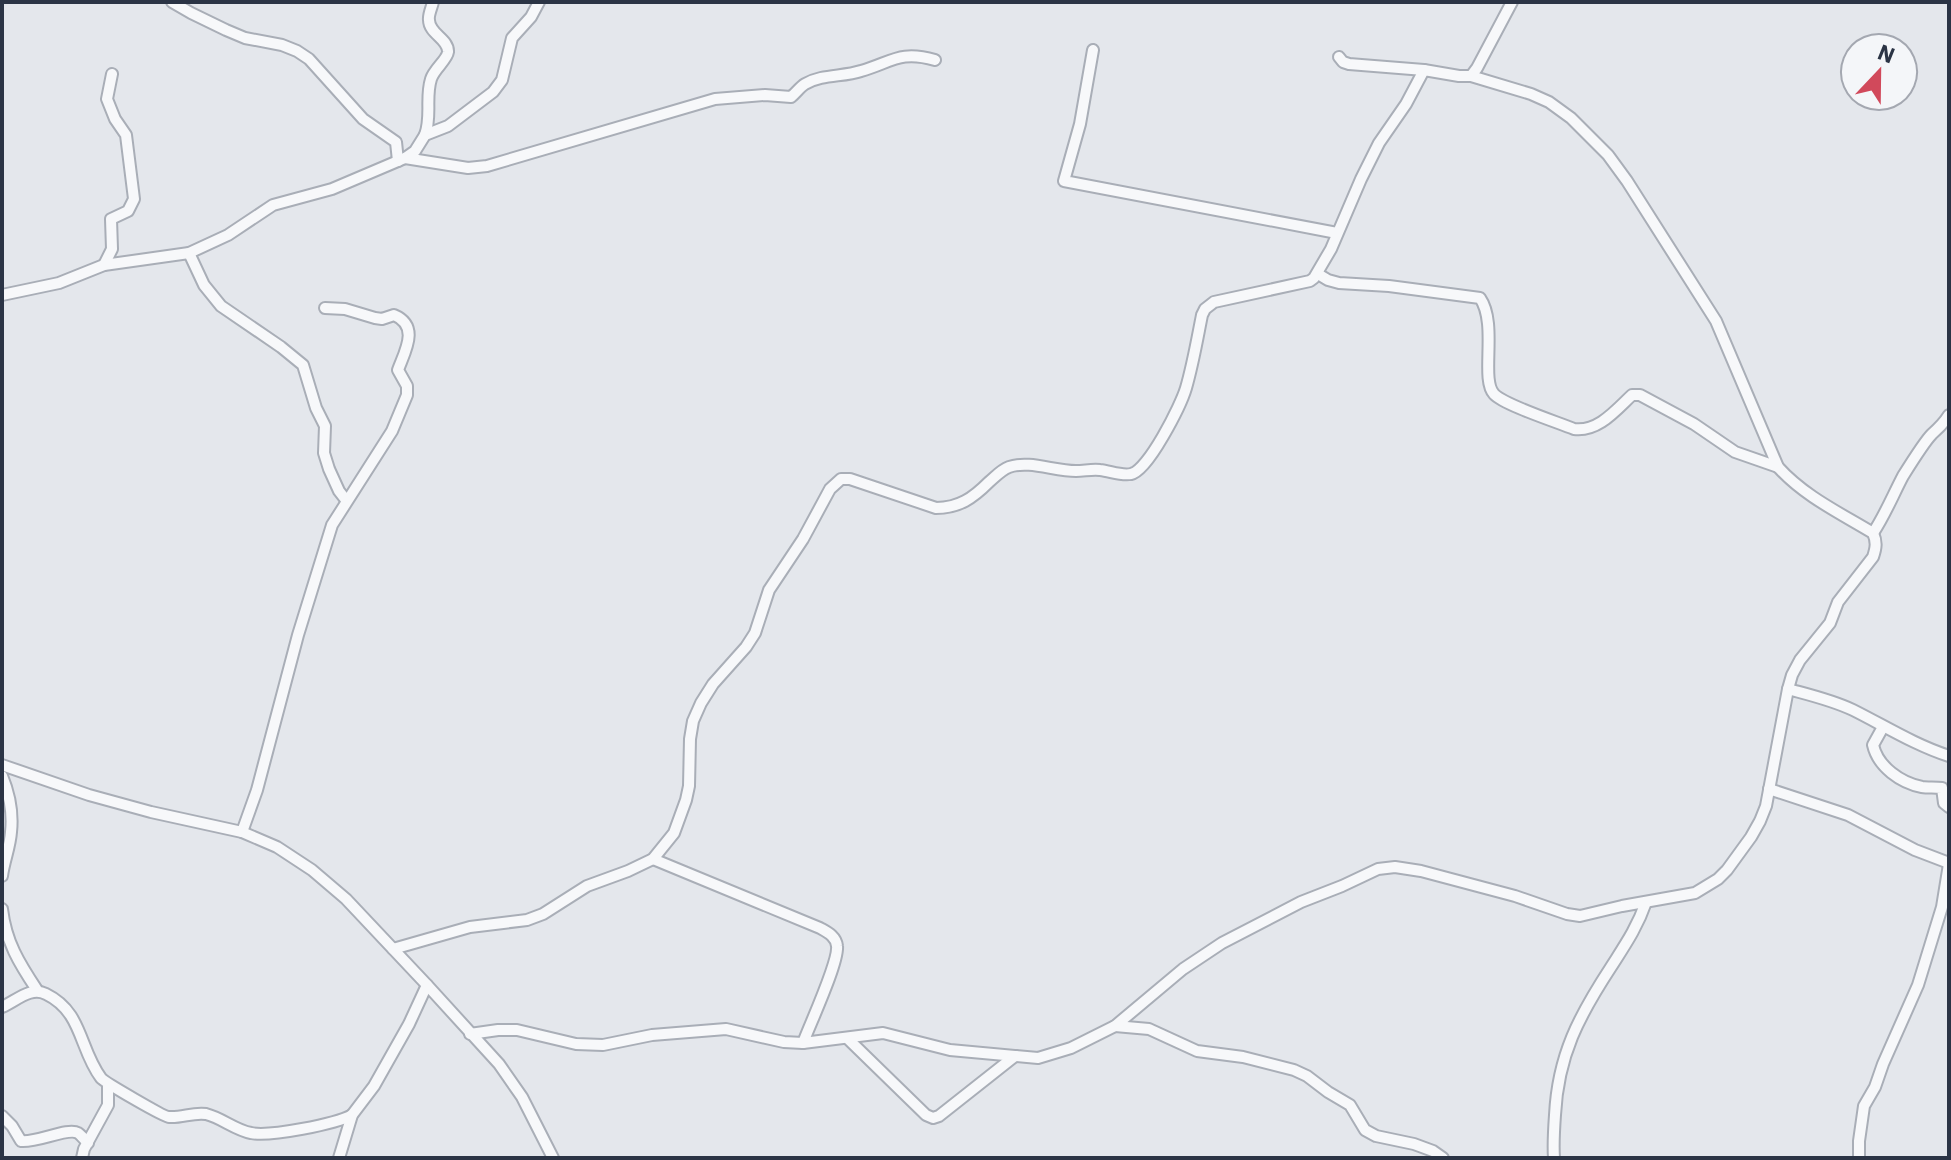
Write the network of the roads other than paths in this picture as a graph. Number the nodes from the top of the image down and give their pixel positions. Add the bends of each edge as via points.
1 (172, 2) edge
2 (433, 2) edge
3 (539, 2) edge
4 (1512, 2) edge
5 (1093, 50) dead end
6 (1339, 57) dead end
7 (935, 60) dead end
8 (1424, 70) junction
9 (112, 74) dead end
10 (1471, 76) junction
11 (425, 135) junction
12 (402, 159) junction
13 (1337, 233) junction
14 (189, 253) junction
15 (104, 265) junction
16 (1318, 274) junction
17 (2, 295) edge
18 (325, 308) dead end
19 (1949, 415) edge
20 (1778, 467) junction
21 (346, 500) junction
22 (1873, 533) junction
23 (1788, 689) junction
24 (1883, 727) junction
25 (1949, 756) edge
26 (2, 765) edge
27 (2, 776) edge
28 (1769, 789) junction
29 (1949, 807) edge
30 (242, 832) junction
31 (7, 837) edge
32 (653, 859) junction
33 (1949, 864) edge
34 (2, 876) edge
35 (1646, 902) junction
36 (2, 909) edge
37 (393, 949) junction
38 (427, 985) junction
39 (37, 990) junction
40 (2, 1007) edge
41 (1115, 1026) junction
42 (470, 1034) junction
43 (847, 1038) junction
44 (803, 1043) junction
45 (1015, 1056) junction
46 (108, 1086) junction
47 (352, 1115) junction
48 (2, 1116) edge
49 (88, 1143) junction
50 (82, 1158) edge
51 (339, 1158) edge
52 (553, 1158) edge
53 (1443, 1158) edge
54 (1554, 1158) edge
55 (1859, 1158) edge

1 - 12 street via 245,38 282,45 309,59 363,119 396,142
2 - 11 street via 428,20 448,52 428,90
3 - 11 street via 512,38 502,80 493,92 448,126
4 - 10 street
5 - 13 street via 1064,181
6 - 8 street via 1349,64
7 - 12 street via 907,55 891,59 815,79 791,97 715,99 487,166
8 - 10 street
8 - 13 street via 1379,143
9 - 15 street via 107,99 126,135 134,199 128,211 111,219 112,249
10 - 20 street via 1549,102 1608,155 1716,321
11 - 12 street
12 - 14 street via 332,189 273,205
13 - 16 street
14 - 15 street
14 - 21 street via 221,306 303,365 325,426 329,469
15 - 17 street via 59,283
16 - 20 street via 1339,283 1480,298 1489,329 1489,381 1492,393 1503,400 1585,430 1632,395 1640,395 1735,452
16 - 32 street via 1310,281 1214,302 1205,309 1185,391 1148,461 1131,474 1009,467 962,504 946,508 841,479 769,590 755,633 701,703 690,739 686,800 674,833
18 - 21 street via 382,319 394,315 409,334 398,370 407,395 392,431
19 - 22 street via 1904,474
20 - 22 street via 1830,508
21 - 30 street via 315,576
22 - 23 street via 1873,557 1800,660
23 - 24 street via 1829,700
23 - 28 street
24 - 25 street
24 - 29 street via 1873,745 1882,764 1913,785 1941,788
26 - 30 street via 89,795
27 - 31 street via 11,815
28 - 33 street via 1848,815
28 - 35 street via 1751,837 1718,879 1695,893
30 - 37 street via 312,870
31 - 34 street
32 - 37 street via 587,886 527,920 470,927
32 - 44 street via 834,937 836,955
33 - 55 street via 1918,985 1864,1106
35 - 41 street via 1580,916 1421,871 1378,869 1222,943
35 - 54 street via 1566,1049 1555,1108
36 - 39 street via 8,941
37 - 38 street
38 - 42 street
38 - 47 street via 374,1086
39 - 40 street
39 - 46 street via 68,1008 89,1058
41 - 45 street via 1056,1053
41 - 53 street via 1149,1029 1197,1051 1294,1070 1350,1105 1365,1130
42 - 44 street via 517,1030 603,1045 726,1029
42 - 52 street via 518,1090
43 - 44 street
43 - 45 street via 883,1033 950,1050
43 - 45 street via 933,1118
46 - 47 street via 162,1116 202,1113 253,1134 316,1126
46 - 49 street via 108,1105
47 - 51 street
48 - 49 street via 21,1141 71,1131
49 - 50 street

